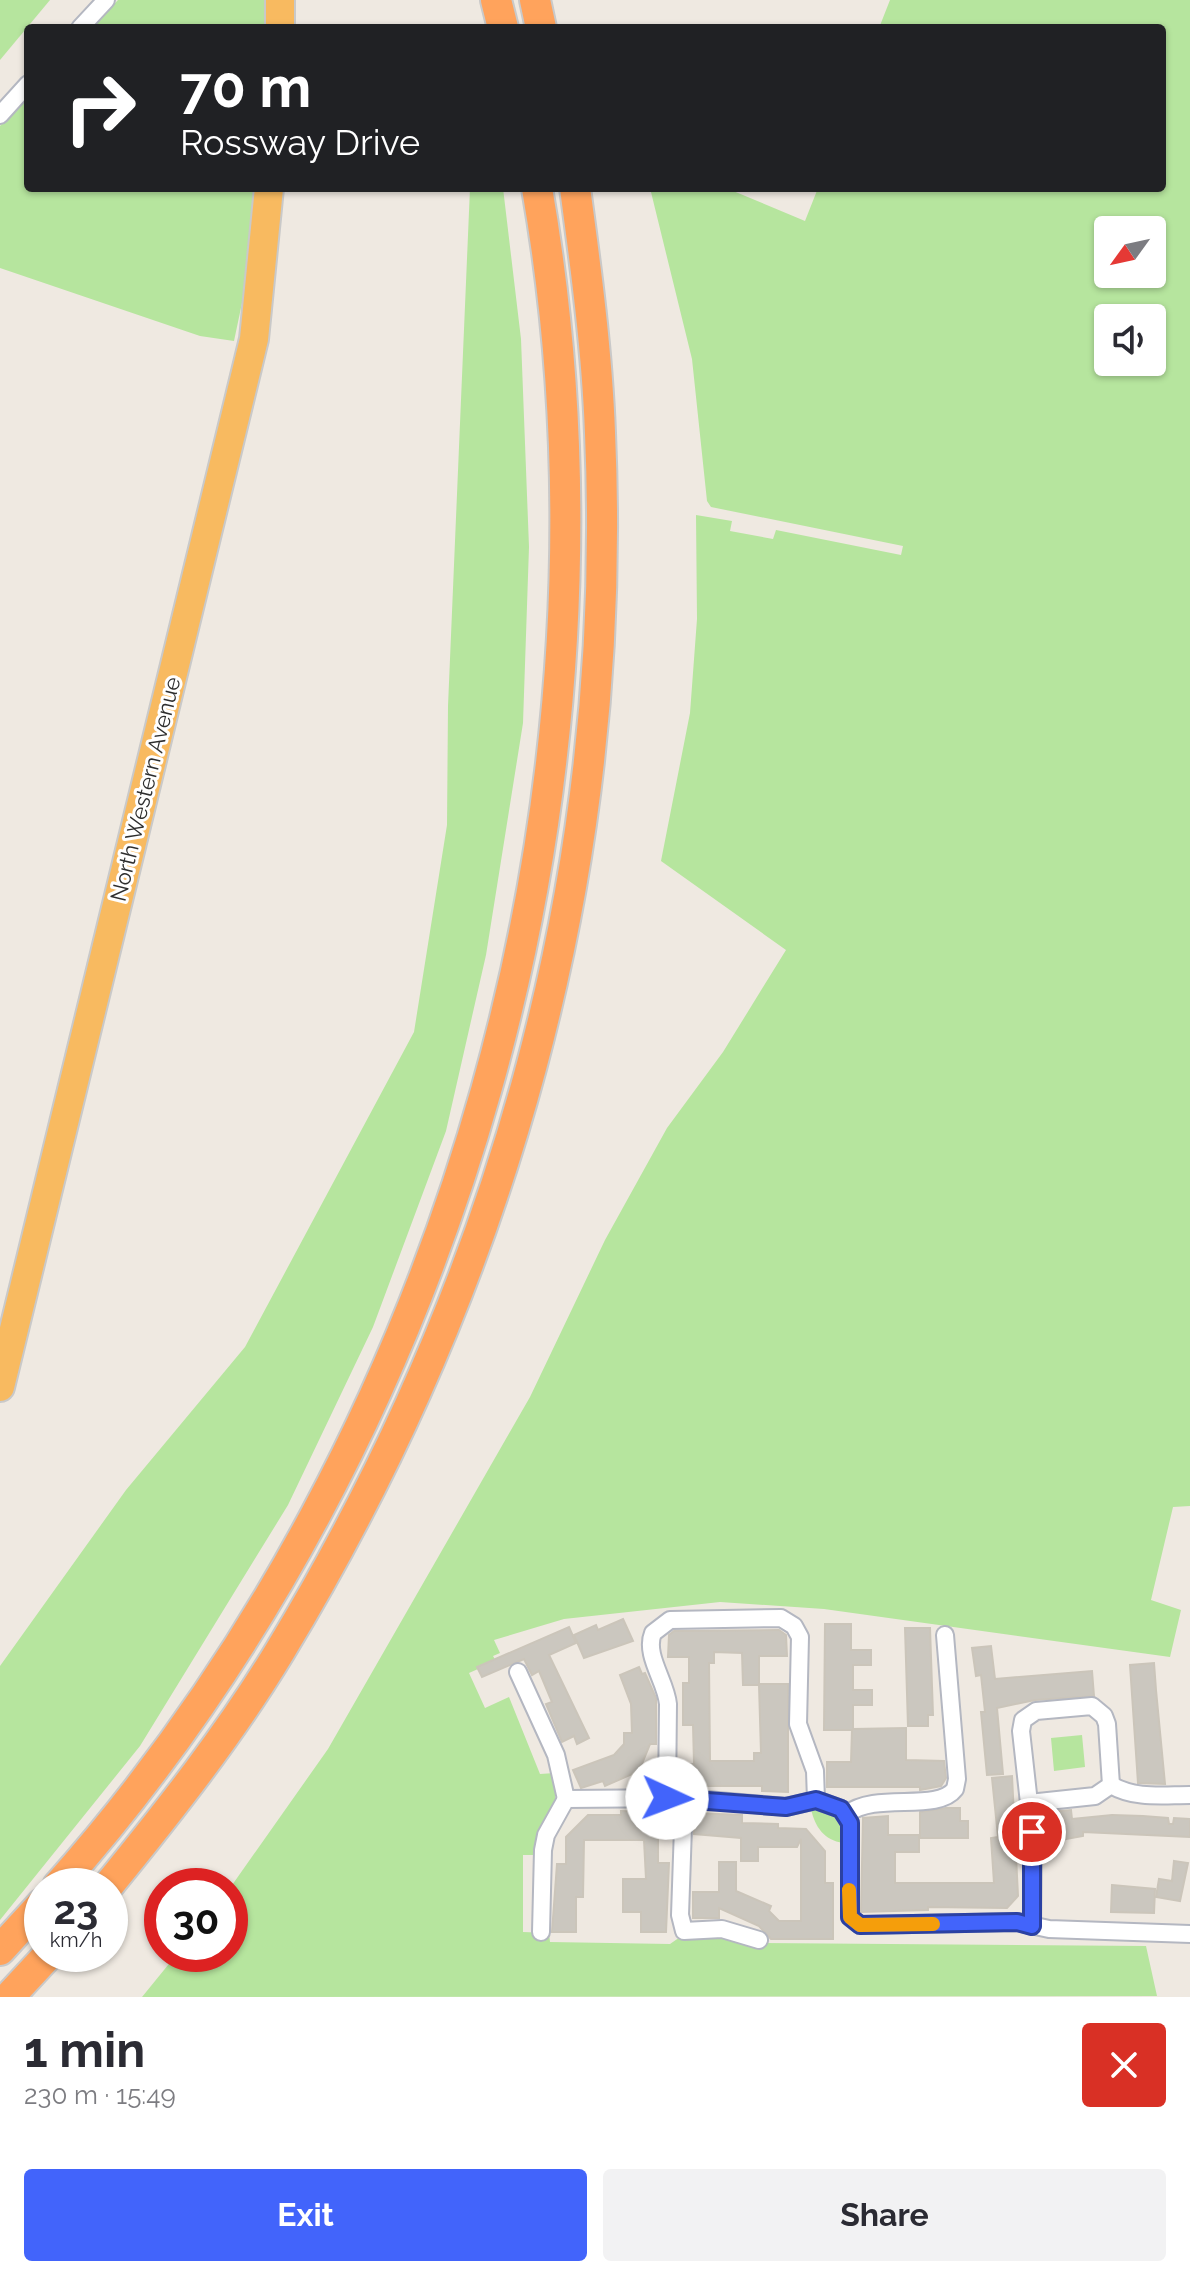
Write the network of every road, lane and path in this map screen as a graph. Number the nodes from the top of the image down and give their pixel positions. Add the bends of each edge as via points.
1 (106, 0) edge
2 (280, 0) edge
3 (496, 0) edge
4 (535, 0) edge
5 (84, 24) edge
6 (280, 24) edge
7 (502, 24) edge
8 (540, 24) edge
9 (24, 88) edge
10 (0, 115) edge
11 (269, 192) edge
12 (538, 192) edge
13 (576, 192) edge
14 (0, 1387) edge
15 (945, 1635) dead end
16 (518, 1672) dead end
17 (1111, 1785) junction
18 (1190, 1795) edge
19 (675, 1798) junction
20 (566, 1799) junction
21 (816, 1800) junction
22 (1029, 1803) junction
23 (847, 1814) junction
24 (73, 1868) edge
25 (122, 1868) edge
26 (24, 1924) edge
27 (1032, 1926) junction
28 (541, 1932) dead end
29 (1190, 1934) edge
30 (759, 1940) dead end
31 (0, 1950) edge
32 (32, 1972) edge
33 (9, 1997) edge

1 - 5 street
2 - 6 highway
3 - 7 highway
4 - 8 highway
9 - 10 street
11 - 14 highway, North Western Avenue via 254,339
12 - 24 highway via 563,436 563,610 540,846 487,1087 432,1255 323,1499 210,1689
13 - 25 highway via 599,419 601,597 578,850 524,1095 441,1338 355,1520 249,1699
15 - 23 street via 955,1789 942,1799 863,1804
16 - 20 street via 556,1755
17 - 18 street via 1131,1794
17 - 22 street via 1095,1796
17 - 22 street via 1107,1724 1099,1711 1092,1706 1036,1711 1021,1725
19 - 20 street
19 - 21 street via 786,1807
19 - 21 street via 668,1704 650,1646 653,1633 670,1620 781,1618 800,1637 798,1724 815,1771
19 - 30 street via 684,1931 722,1929
20 - 28 street via 546,1835
21 - 23 street
22 - 27 street
23 - 27 street via 853,1922
26 - 31 highway
27 - 29 street
32 - 33 highway

